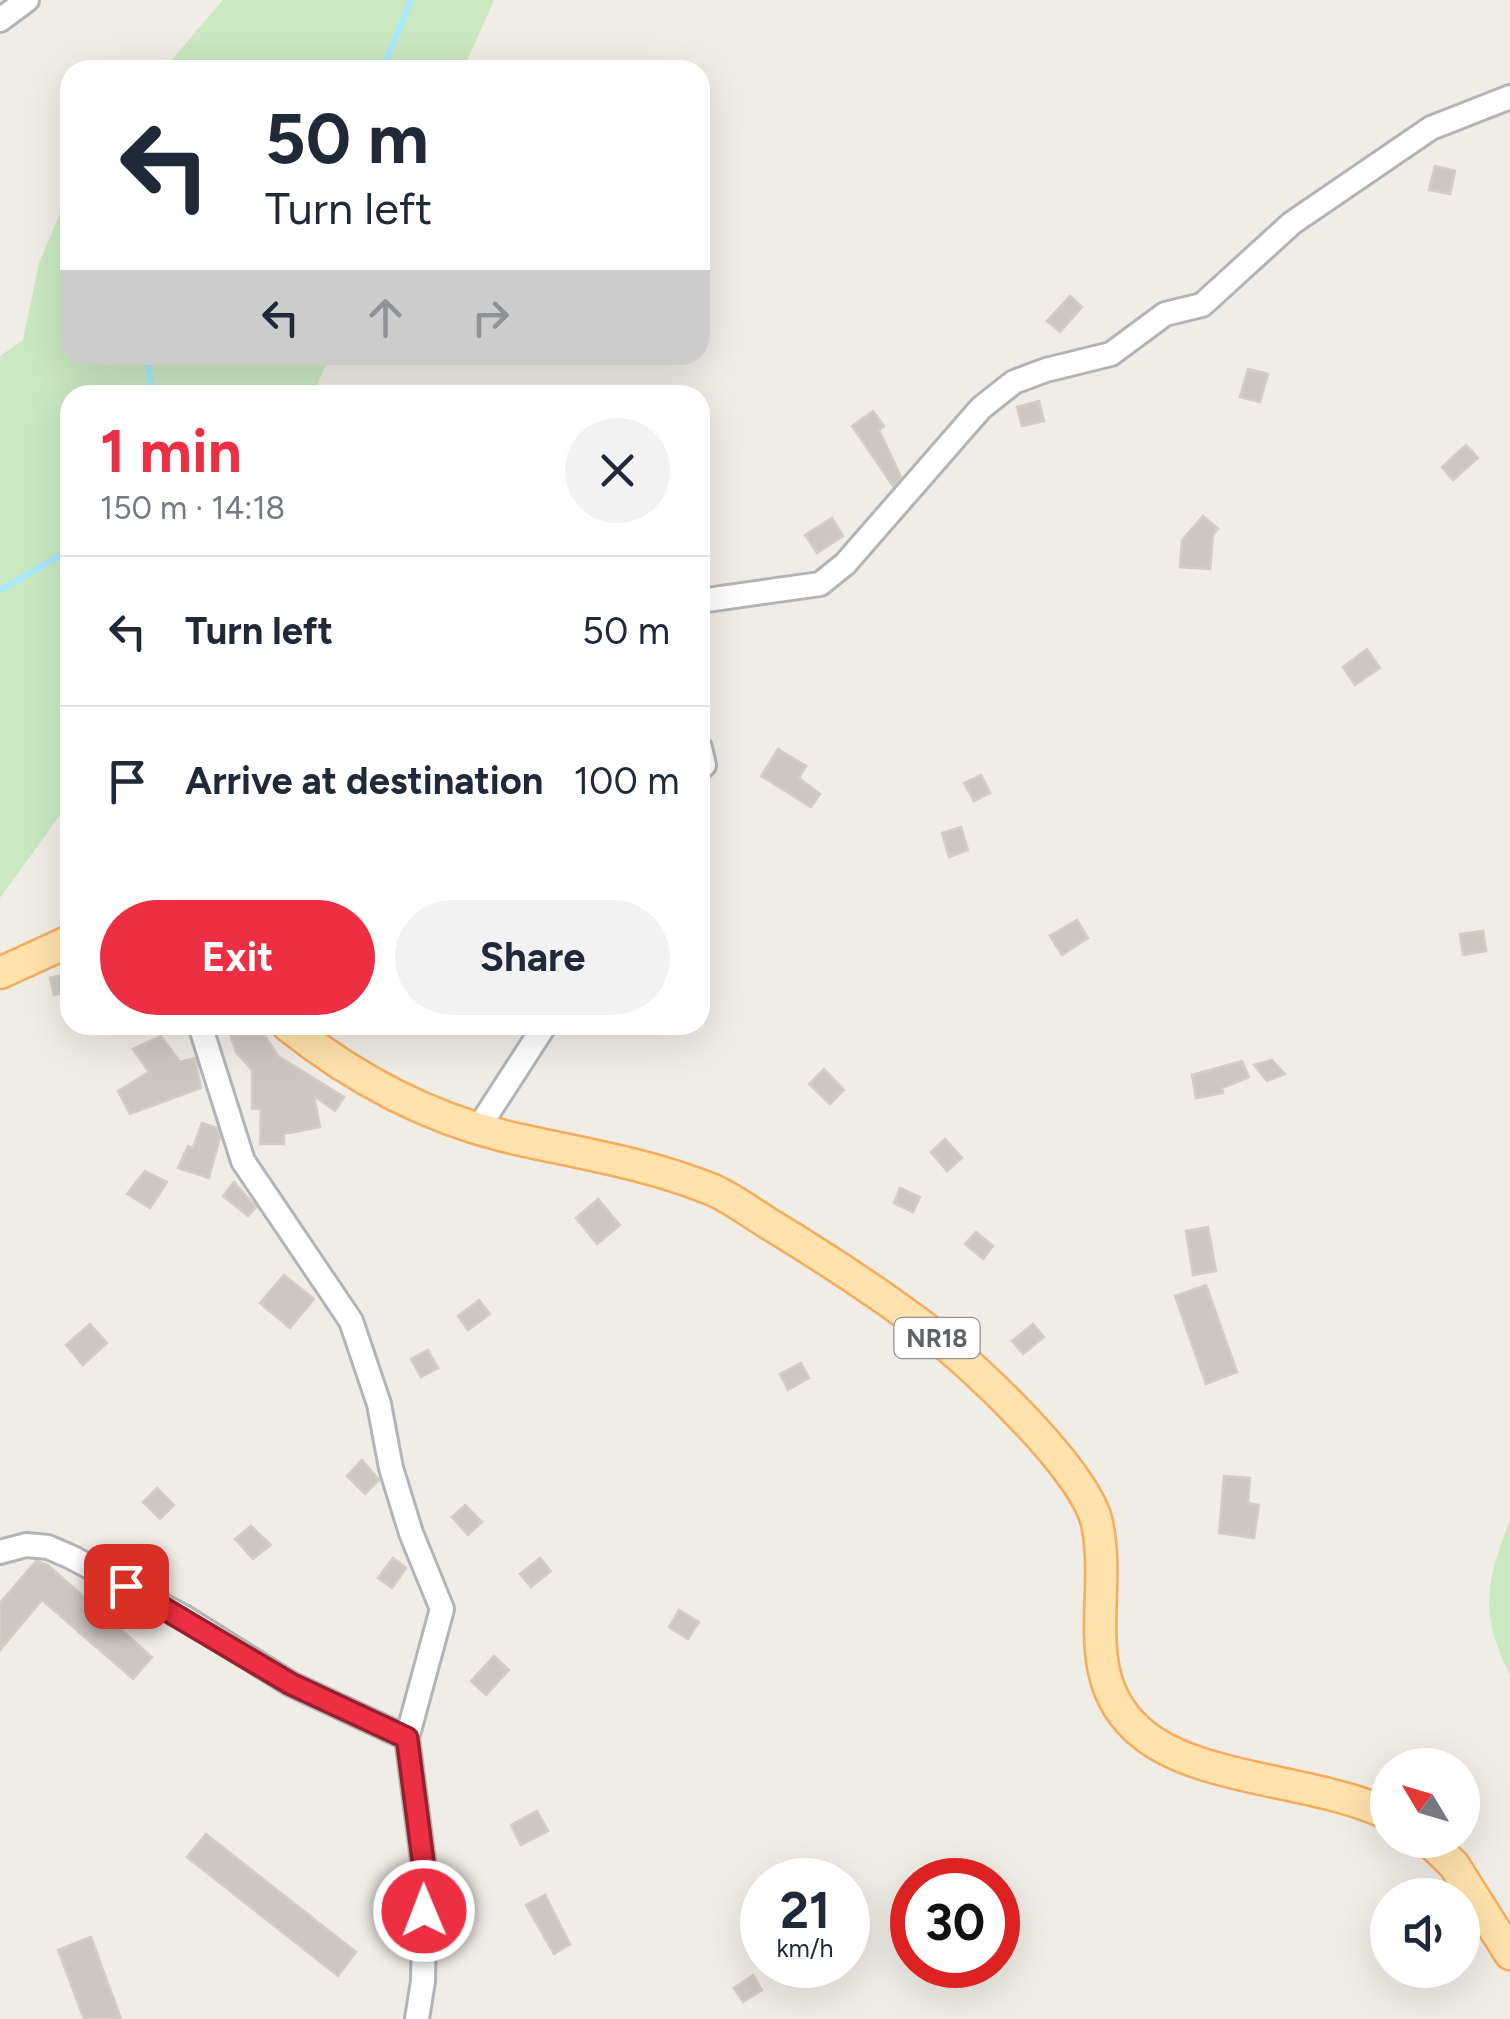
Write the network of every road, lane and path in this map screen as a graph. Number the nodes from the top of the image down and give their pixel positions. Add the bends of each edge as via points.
1 (27, 0) edge
2 (0, 20) edge
3 (1510, 98) edge
4 (710, 600) edge
5 (60, 945) edge
6 (0, 973) edge
7 (203, 1035) edge
8 (302, 1035) edge
9 (538, 1035) edge
10 (478, 1127) junction
11 (0, 1552) edge
12 (407, 1738) junction
13 (1370, 1808) edge
14 (1447, 1858) edge
15 (1510, 1954) edge
16 (417, 2019) edge

1 - 2 street
3 - 4 street via 1431,128 1292,223 1202,305 1164,314 1110,354 1014,382 980,408 820,584
5 - 6 main road
7 - 12 street via 243,1161 352,1321 406,1517 442,1609
8 - 10 main road, NR18 via 376,1088
9 - 10 street
10 - 13 main road, NR18 via 642,1166 716,1192 930,1332 1075,1478 1097,1520 1100,1662 1126,1720 1170,1752
11 - 12 street via 26,1545 71,1556 291,1684
12 - 16 street via 425,1876
14 - 15 main road

